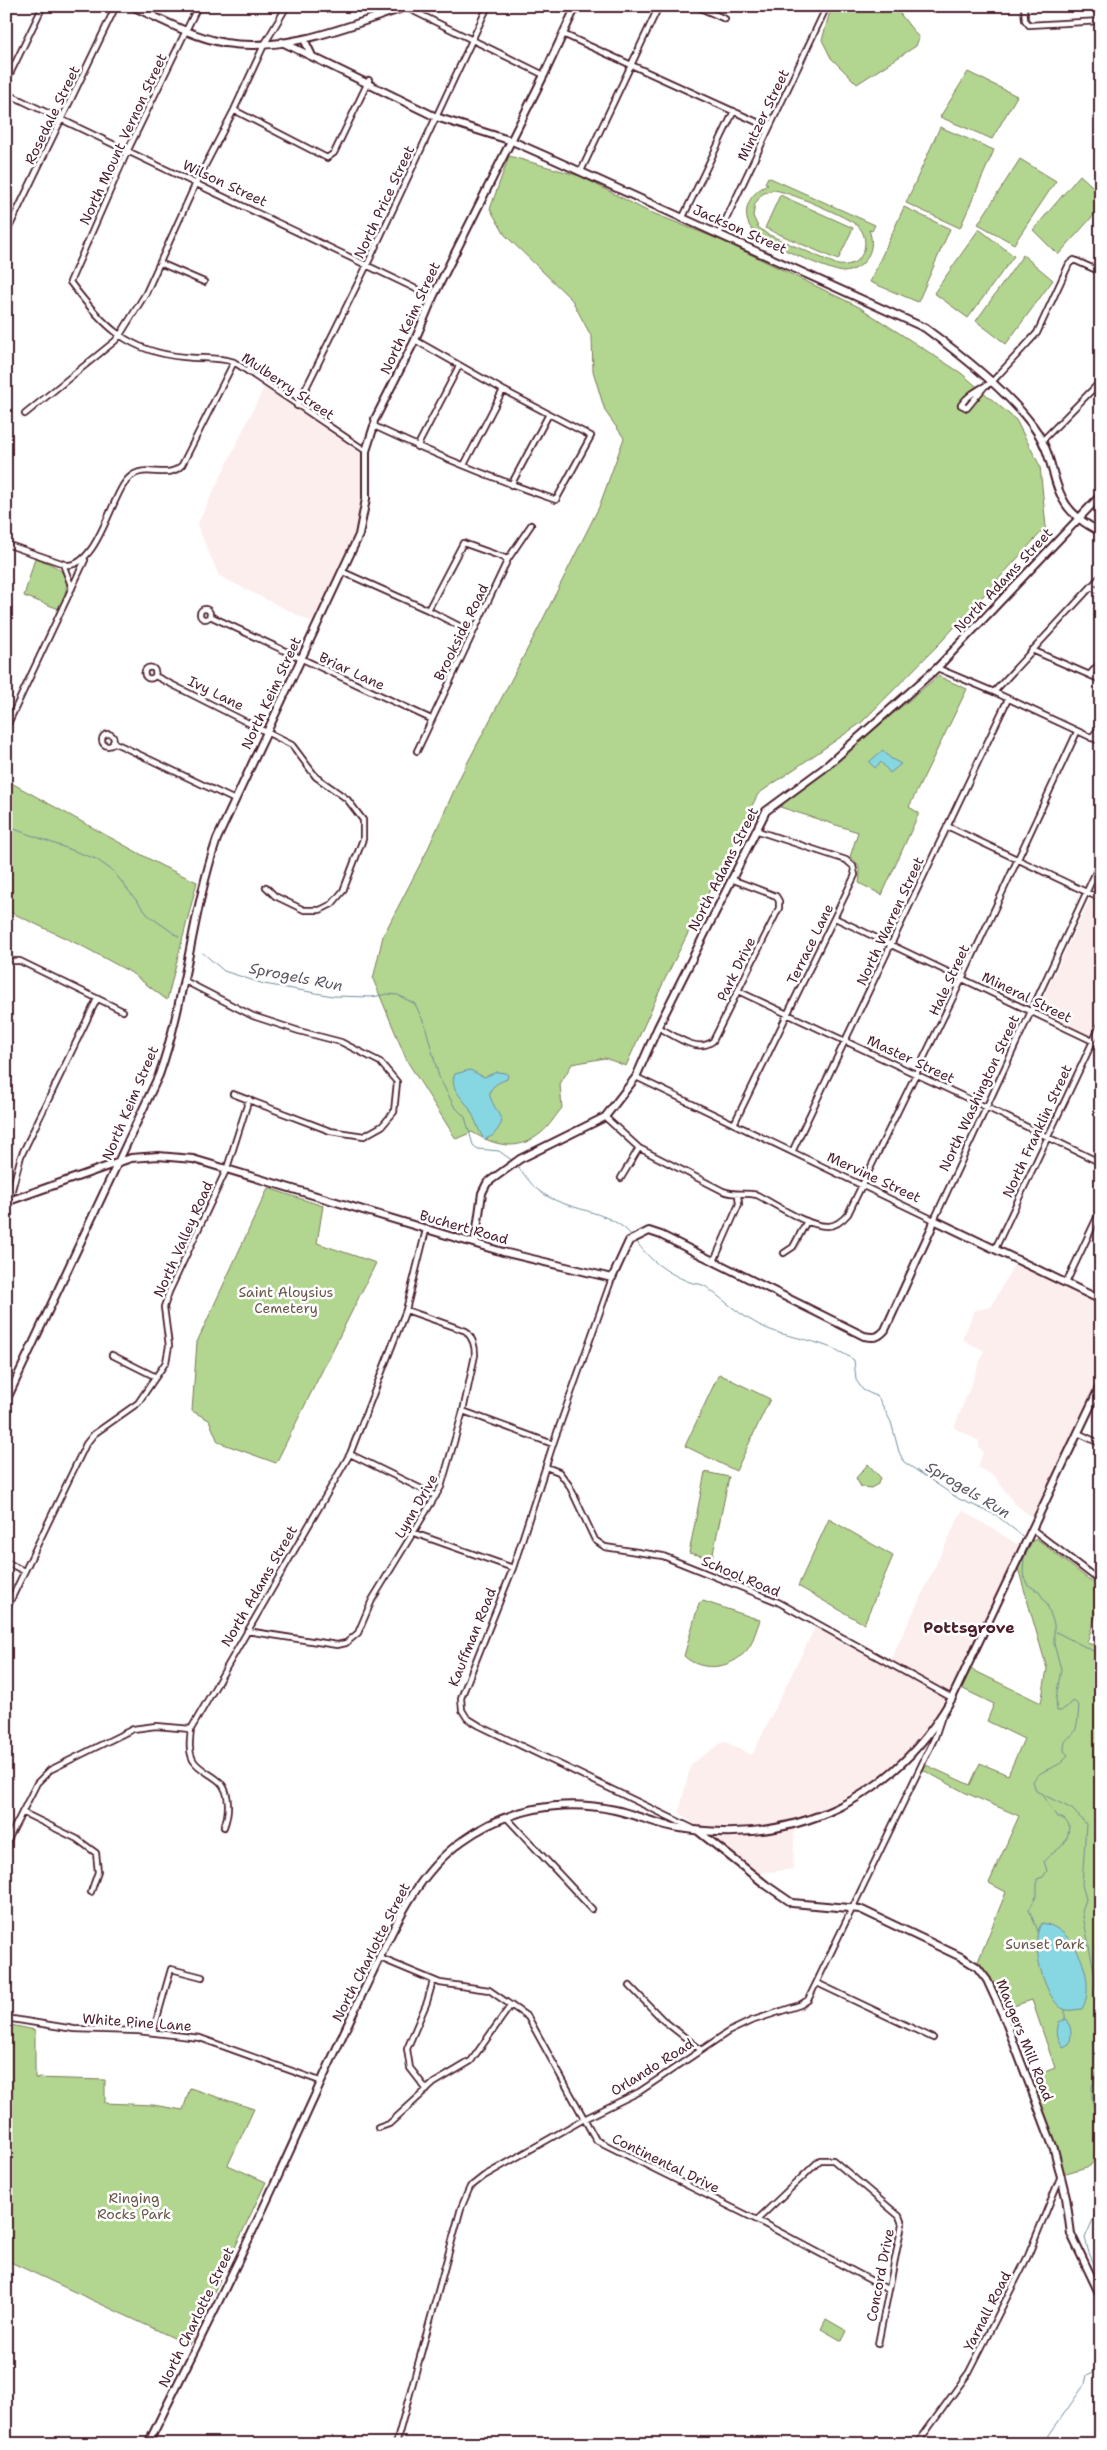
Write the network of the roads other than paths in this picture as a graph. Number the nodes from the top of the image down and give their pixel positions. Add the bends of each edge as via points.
1 (43, 6) edge
2 (116, 6) edge
3 (132, 6) edge
4 (198, 6) edge
5 (287, 6) edge
6 (488, 6) edge
7 (576, 6) edge
8 (660, 6) edge
9 (696, 6) edge
10 (827, 6) edge
11 (1024, 6) edge
12 (406, 7) edge
13 (725, 19) dead end
14 (1101, 21) edge
15 (187, 31) junction
16 (563, 34) junction
17 (304, 39) junction
18 (282, 42) junction
19 (474, 42) junction
20 (264, 44) junction
21 (313, 57) junction
22 (632, 64) junction
23 (544, 75) junction
24 (6, 82) edge
25 (368, 82) junction
26 (6, 93) edge
27 (234, 110) junction
28 (734, 111) junction
29 (436, 117) junction
30 (62, 120) junction
31 (768, 127) junction
32 (512, 141) junction
33 (127, 152) junction
34 (581, 171) junction
35 (196, 183) junction
36 (683, 217) junction
37 (6, 234) edge
38 (719, 234) junction
39 (160, 263) junction
40 (367, 265) junction
41 (1101, 272) edge
42 (70, 282) joint
43 (204, 282) dead end
44 (433, 297) junction
45 (120, 334) junction
46 (415, 340) junction
47 (234, 362) junction
48 (458, 366) junction
49 (1101, 377) edge
50 (988, 384) junction
51 (503, 390) junction
52 (297, 406) junction
53 (25, 414) dead end
54 (549, 414) junction
55 (375, 419) joint
56 (374, 426) junction
57 (1042, 440) junction
58 (417, 447) junction
59 (366, 451) junction
60 (464, 465) junction
61 (511, 485) junction
62 (1101, 495) edge
63 (1078, 518) junction
64 (531, 525) dead end
65 (1101, 532) edge
66 (6, 544) edge
67 (86, 558) junction
68 (508, 559) junction
69 (63, 564) junction
70 (343, 572) junction
71 (1101, 576) edge
72 (72, 588) junction
73 (1091, 588) junction
74 (1101, 592) edge
75 (428, 610) junction
76 (210, 616) dead end
77 (473, 633) junction
78 (1032, 650) junction
79 (301, 660) junction
80 (1101, 662) edge
81 (937, 668) junction
82 (1090, 674) junction
83 (155, 676) dead end
84 (1101, 680) edge
85 (994, 692) junction
86 (1008, 699) junction
87 (9, 716) edge
88 (431, 719) junction
89 (1101, 726) edge
90 (6, 728) edge
91 (267, 730) junction
92 (1077, 732) junction
93 (1091, 738) junction
94 (113, 742) dead end
95 (1101, 742) edge
96 (418, 751) dead end
97 (235, 800) junction
98 (948, 826) junction
99 (755, 830) junction
100 (1017, 860) junction
101 (1101, 861) edge
102 (731, 879) junction
103 (266, 887) dead end
104 (1086, 892) junction
105 (1101, 899) edge
106 (835, 918) junction
107 (890, 944) junction
108 (6, 961) edge
109 (962, 979) junction
110 (183, 980) junction
111 (738, 991) junction
112 (97, 999) junction
113 (123, 1011) dead end
114 (1032, 1011) junction
115 (788, 1016) junction
116 (1101, 1024) edge
117 (658, 1027) junction
118 (1092, 1041) junction
119 (846, 1042) junction
120 (1101, 1045) edge
121 (916, 1074) junction
122 (636, 1077) junction
123 (234, 1094) dead end
124 (250, 1099) junction
125 (986, 1107) junction
126 (605, 1117) junction
127 (734, 1124) junction
128 (1047, 1137) junction
129 (639, 1148) junction
130 (792, 1152) junction
131 (118, 1163) junction
132 (1101, 1163) edge
133 (227, 1168) junction
134 (622, 1178) dead end
135 (862, 1185) junction
136 (738, 1195) junction
137 (8, 1202) edge
138 (1101, 1209) edge
139 (934, 1220) junction
140 (807, 1221) junction
141 (426, 1230) junction
142 (475, 1243) junction
143 (995, 1248) junction
144 (784, 1253) dead end
145 (714, 1261) junction
146 (612, 1278) junction
147 (1066, 1283) junction
148 (1101, 1300) edge
149 (406, 1310) junction
150 (112, 1355) dead end
151 (156, 1377) junction
152 (1101, 1384) edge
153 (6, 1401) edge
154 (463, 1410) junction
155 (1078, 1432) junction
156 (553, 1444) junction
157 (1101, 1444) edge
158 (350, 1454) junction
159 (546, 1467) junction
160 (436, 1496) junction
161 (1032, 1530) junction
162 (414, 1533) junction
163 (6, 1562) edge
164 (513, 1568) junction
165 (24, 1571) junction
166 (1101, 1582) edge
167 (6, 1610) edge
168 (247, 1632) junction
169 (952, 1698) junction
170 (943, 1713) junction
171 (191, 1729) junction
172 (22, 1812) junction
173 (506, 1817) junction
174 (224, 1827) dead end
175 (698, 1831) junction
176 (6, 1844) edge
177 (91, 1892) dead end
178 (781, 1897) joint
179 (854, 1907) junction
180 (592, 1909) dead end
181 (380, 1958) junction
182 (202, 1977) dead end
183 (433, 1981) junction
184 (817, 1983) junction
185 (630, 1986) dead end
186 (511, 2005) junction
187 (6, 2018) edge
188 (153, 2032) junction
189 (933, 2038) dead end
190 (701, 2050) junction
191 (320, 2081) junction
192 (427, 2090) junction
193 (584, 2119) junction
194 (378, 2128) dead end
195 (1060, 2178) junction
196 (757, 2220) junction
197 (889, 2290) junction
198 (1101, 2297) edge
199 (878, 2344) dead end
200 (148, 2444) edge
201 (396, 2444) edge
202 (917, 2444) edge

1 - 24 street
2 - 30 street, Rosedale Street
3 - 15 street
4 - 15 street, North Mount Vernon Street
5 - 20 street
6 - 19 street, North Price Street
7 - 16 street, North Keim Street
8 - 22 street
9 - 13 street
10 - 31 street, Mintzer Street
11 - 14 street via 1026,23 1033,25
12 - 17 street
12 - 19 street
15 - 20 street via 224,43
15 - 33 street, North Mount Vernon Street
16 - 22 street
16 - 23 street, North Keim Street
17 - 18 street
17 - 21 street
18 - 20 street
18 - 21 street, Jackson Street
19 - 23 street
19 - 29 street, North Price Street
20 - 27 street
21 - 25 street, Jackson Street
22 - 28 street
22 - 34 street
23 - 32 street, North Keim Street
25 - 27 street via 334,153 329,157 322,157
25 - 29 street, Jackson Street
26 - 30 street, Wilson Street
27 - 35 street
28 - 31 street
28 - 36 street
29 - 32 street, Jackson Street
29 - 40 street, North Price Street
30 - 33 street, Wilson Street
30 - 37 street, Rosedale Street
31 - 38 street, Mintzer Street
32 - 34 street, Jackson Street
32 - 44 street, North Keim Street
33 - 35 street, Wilson Street
33 - 42 street, North Mount Vernon Street
34 - 36 street, Jackson Street
35 - 39 street
35 - 40 street, Wilson Street
36 - 38 street, Jackson Street
38 - 50 street, Jackson Street via 926,328
39 - 43 street
39 - 45 street via 146,293
40 - 44 street, Wilson Street
40 - 52 street, North Price Street
41 - 50 street via 1074,260 1068,264 1037,332
42 - 45 street, Mulberry Street via 91,309
44 - 46 street, North Keim Street
45 - 47 street, Mulberry Street via 149,352
45 - 53 street
46 - 48 street
46 - 55 street, North Keim Street
47 - 52 street, Mulberry Street
47 - 67 street via 184,462 175,470 142,471 129,478
48 - 51 street
48 - 58 street
49 - 57 street via 1097,385
50 - 50 street via 964,401 961,405 967,408
50 - 57 street, Jackson Street via 1028,420
51 - 54 street
51 - 60 street
52 - 59 street, Mulberry Street
54 - 61 street
54 - 61 street via 591,436 556,500
55 - 56 street, North Keim Street
56 - 58 street
56 - 59 street, North Keim Street
57 - 63 street, Jackson Street via 1057,491
58 - 60 street
59 - 70 street, North Keim Street via 363,520
60 - 61 street
62 - 63 street, North Adams Street
63 - 65 street
63 - 81 street, North Adams Street
64 - 68 street, Brookside Road
66 - 69 street
67 - 69 street via 78,564
67 - 72 street
68 - 75 street via 463,543
68 - 77 street, Brookside Road
69 - 72 street
70 - 75 street
70 - 79 street, North Keim Street
71 - 73 street
72 - 87 street
73 - 74 street
73 - 78 street
75 - 77 street
76 - 79 street, Briar Lane
77 - 88 street, Brookside Road
78 - 82 street
78 - 85 street
79 - 88 street, Briar Lane
79 - 91 street, North Keim Street
80 - 82 street
81 - 85 street
81 - 99 street, North Adams Street via 813,777 768,808
82 - 84 street
83 - 91 street, Ivy Lane
85 - 86 street
86 - 92 street
86 - 98 street, North Warren Street
87 - 90 street
88 - 96 street, Brookside Road
89 - 93 street
91 - 97 street, North Keim Street
91 - 103 street, Ivy Lane via 292,745 316,777 346,799 363,820 364,834 342,891 326,907 304,910 275,896
92 - 93 street
92 - 100 street, Hale Street
93 - 95 street
94 - 97 street
97 - 110 street, North Keim Street via 210,860
98 - 100 street
98 - 107 street, North Warren Street
99 - 102 street, North Adams Street
99 - 106 street, Terrace Lane via 850,862 855,870 855,879
100 - 104 street
100 - 109 street, Hale Street
101 - 104 street, North Washington Street
102 - 111 street, Park Drive via 773,894 780,904
102 - 117 street, North Adams Street
104 - 105 street
104 - 114 street, North Washington Street
106 - 107 street, Mineral Street
106 - 115 street, Terrace Lane
107 - 109 street, Mineral Street
107 - 119 street, North Warren Street
108 - 112 street via 20,961
109 - 114 street, Mineral Street
109 - 121 street, Hale Street
110 - 124 street via 253,1016 341,1042 380,1062 397,1082 394,1112 382,1126 364,1136 330,1131
110 - 131 street, North Keim Street via 161,1069
111 - 115 street, Master Street
111 - 117 street, Park Drive via 710,1043 695,1046
112 - 113 street
112 - 137 street via 21,1156
114 - 118 street, Mineral Street
114 - 125 street, North Washington Street
115 - 119 street, Master Street
115 - 127 street, Terrace Lane
116 - 118 street, North Franklin Street
117 - 122 street, North Adams Street
118 - 120 street, Mineral Street
118 - 128 street, North Franklin Street
119 - 121 street, Master Street
119 - 130 street, North Warren Street
121 - 125 street, Master Street
121 - 135 street, Hale Street
122 - 126 street, North Adams Street
122 - 127 street, Mervine Street
123 - 124 street
124 - 133 street, North Valley Road
125 - 128 street, Master Street
125 - 139 street, North Washington Street
126 - 129 street
126 - 142 street, North Adams Street via 511,1164 487,1183 482,1193
127 - 130 street, Mervine Street
128 - 132 street, Master Street
128 - 143 street, North Franklin Street
129 - 134 street
129 - 136 street via 723,1191
130 - 135 street, Mervine Street
131 - 133 street, Buchert Road via 140,1157 178,1157
131 - 137 street, Buchert Road
131 - 153 street, North Keim Street
133 - 141 street, Buchert Road
133 - 151 street, North Valley Road via 168,1292 164,1307 169,1346 166,1362
135 - 139 street, Mervine Street
135 - 140 street, Hale Street via 843,1221 828,1226
136 - 140 street via 757,1195
136 - 145 street via 739,1204
138 - 147 street
139 - 143 street, Mervine Street
139 - 145 street, North Washington Street via 885,1330 873,1338
140 - 144 street via 793,1247
141 - 142 street, Buchert Road
141 - 149 street, North Adams Street
142 - 146 street, Buchert Road via 551,1265
143 - 147 street, Mervine Street
145 - 146 street via 649,1231 634,1238
146 - 156 street, Kauffman Road
147 - 148 street, Mervine Street
149 - 154 street, Lynn Drive via 466,1331 472,1338 476,1356
149 - 158 street, North Adams Street
150 - 151 street
151 - 165 street, North Valley Road via 138,1403 94,1434 86,1444
152 - 155 street, North Charlotte Street
154 - 156 street
154 - 160 street, Lynn Drive via 447,1472
155 - 157 street
155 - 161 street, North Charlotte Street
156 - 159 street, Kauffman Road
158 - 160 street
158 - 168 street, North Adams Street
159 - 164 street, Kauffman Road
159 - 169 street, School Road via 559,1472 569,1485 595,1540 605,1547 663,1556 778,1602
160 - 162 street, Lynn Drive
161 - 166 street
161 - 169 street, North Charlotte Street
162 - 164 street
162 - 168 street, Lynn Drive via 372,1600 358,1633 346,1644
163 - 165 street
164 - 175 street, Kauffman Road via 461,1698 466,1718
165 - 167 street, North Valley Road
168 - 171 street, North Adams Street
169 - 170 street, North Charlotte Street
170 - 175 street, North Charlotte Street via 904,1762 866,1792 840,1807 780,1827 742,1833
170 - 179 street, Orlando Road via 935,1737
171 - 172 street via 146,1726 116,1735 50,1770 37,1783
171 - 174 street via 189,1744 192,1758 221,1782 225,1790 228,1809
172 - 176 street
172 - 177 street via 77,1839 96,1853 98,1872
173 - 175 street, North Charlotte Street via 537,1808 587,1806
173 - 180 street
173 - 181 street, North Charlotte Street via 459,1843 428,1872
175 - 178 street, Kauffman Road
178 - 179 street, Maugers Mill Road via 800,1905
179 - 184 street, Orlando Road
179 - 195 street, Maugers Mill Road via 961,1957 977,1967 987,1980 1044,2120
181 - 183 street, Continental Drive
181 - 191 street, North Charlotte Street
182 - 188 street via 171,1969
183 - 186 street, Continental Drive via 489,1990
183 - 192 street via 407,2049 410,2068
184 - 189 street
184 - 190 street, Orlando Road via 804,2003 741,2026
185 - 190 street via 673,2030
186 - 192 street via 471,2061
186 - 193 street, Continental Drive via 533,2024
187 - 188 street, White Pine Lane via 74,2030
188 - 191 street, White Pine Lane via 200,2038
190 - 193 street, Orlando Road via 639,2092
191 - 200 street, North Charlotte Street via 269,2197
192 - 194 street via 389,2124
193 - 196 street, Continental Drive via 596,2140
193 - 201 street, Orlando Road via 484,2176 467,2192
195 - 198 street, Maugers Mill Road via 1072,2234
195 - 202 street, Yarnall Road via 1028,2256 969,2372
196 - 197 street, Continental Drive
196 - 197 street, Concord Drive via 820,2160 833,2160 899,2216 902,2224
197 - 199 street, Concord Drive

